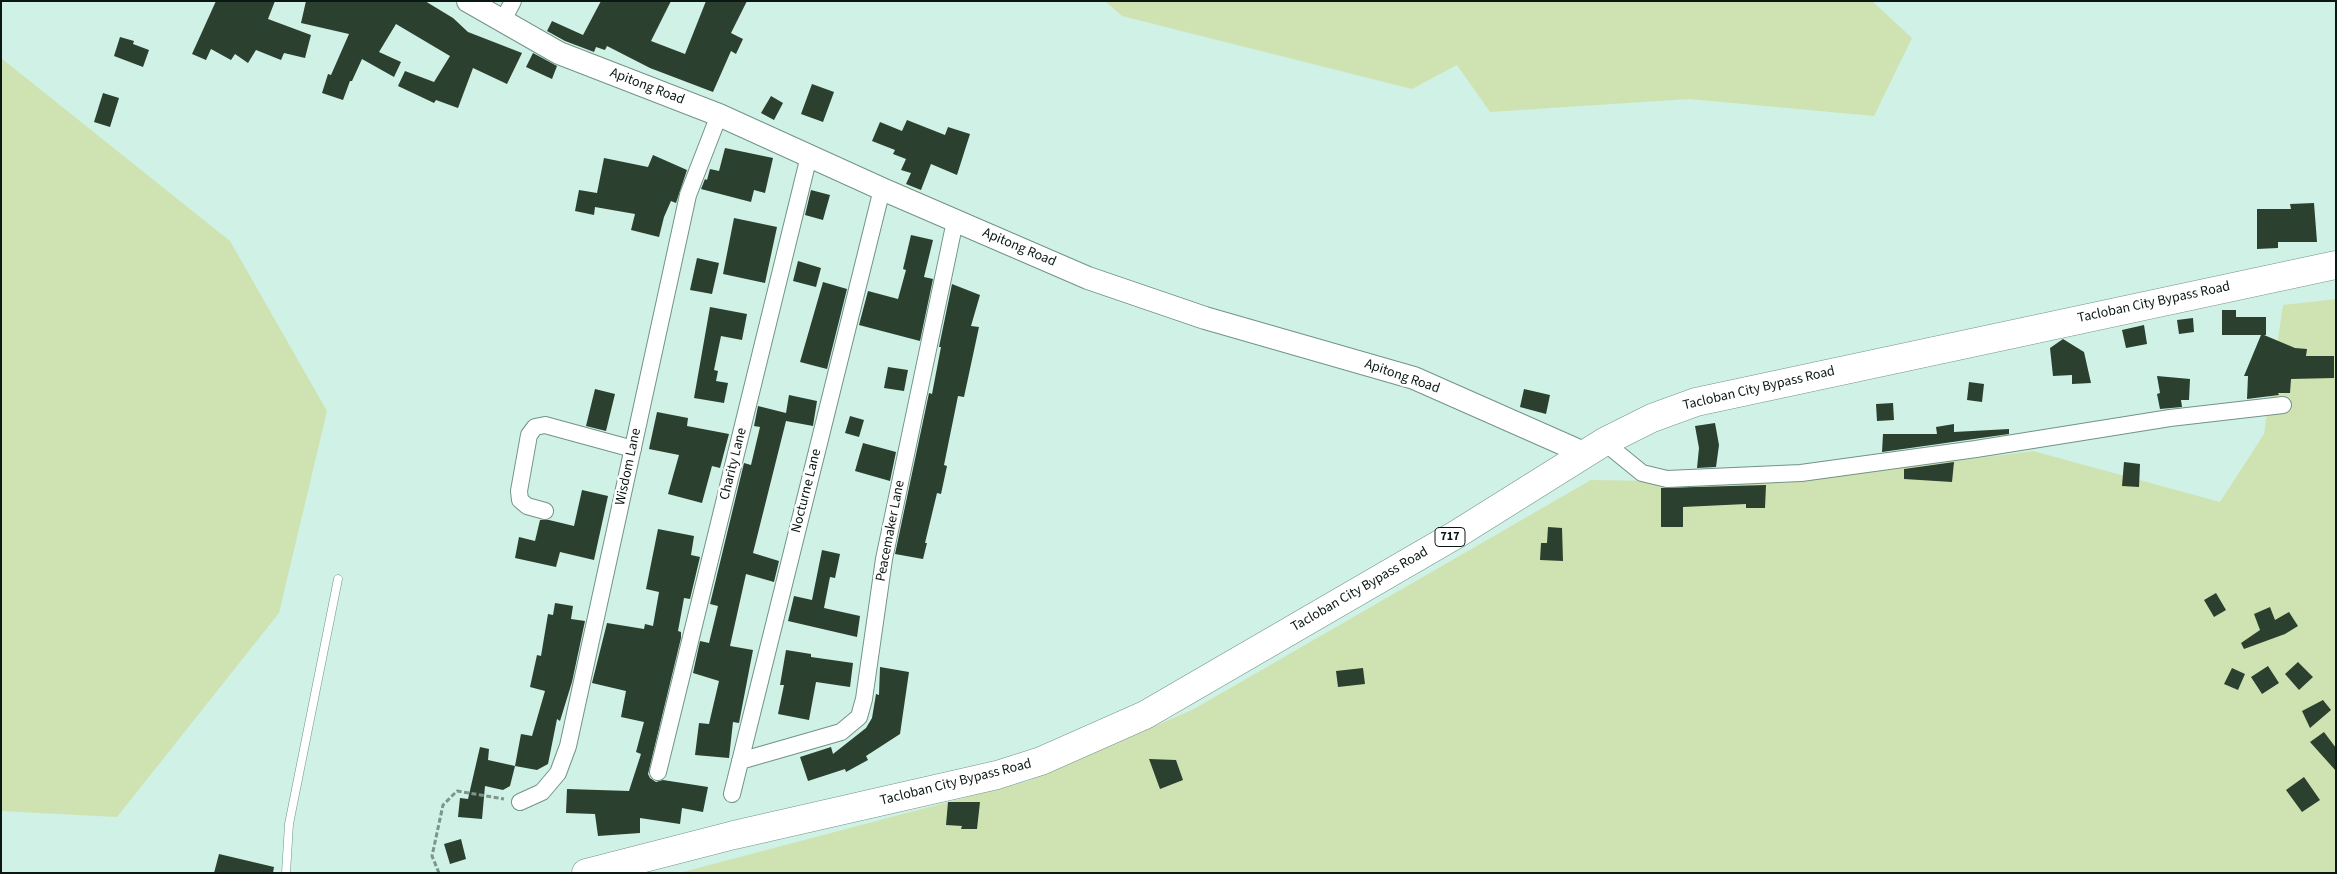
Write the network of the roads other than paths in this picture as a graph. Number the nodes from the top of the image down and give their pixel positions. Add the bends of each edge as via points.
1 (468, 1) edge
2 (513, 1) edge
3 (502, 22) junction
4 (718, 115) junction
5 (809, 156) junction
6 (882, 189) junction
7 (955, 221) junction
8 (2336, 265) edge
9 (2283, 405) dead end
10 (633, 448) junction
11 (1595, 448) junction
12 (545, 511) dead end
13 (338, 579) dead end
14 (740, 761) junction
15 (658, 772) dead end
16 (732, 794) dead end
17 (520, 802) road end
18 (286, 873) edge
19 (586, 873) edge

1 - 3 street, Apitong Road
2 - 3 street
3 - 4 street, Apitong Road via 559,53
4 - 5 street, Apitong Road
4 - 10 street, Wisdom Lane via 688,195
5 - 6 street, Apitong Road
5 - 15 street, Charity Lane
6 - 7 street, Apitong Road
6 - 14 street, Nocturne Lane
7 - 11 street, Apitong Road via 1088,278 1205,318 1414,378
7 - 14 street, Peacemaker Lane via 884,559 859,717 841,732
8 - 11 highway, Tacloban City Bypass Road / 717 via 1696,402 1652,418
9 - 11 street via 2170,418 1801,474 1667,478 1642,473
10 - 12 street via 545,425 535,427 529,435 520,500 527,506
10 - 17 street, Wisdom Lane via 568,746 558,773 542,792
11 - 19 highway, Tacloban City Bypass Road / 717 via 1457,534 1145,715 1041,762 997,776 734,835
13 - 18 lane via 289,824
14 - 16 street, Nocturne Lane

